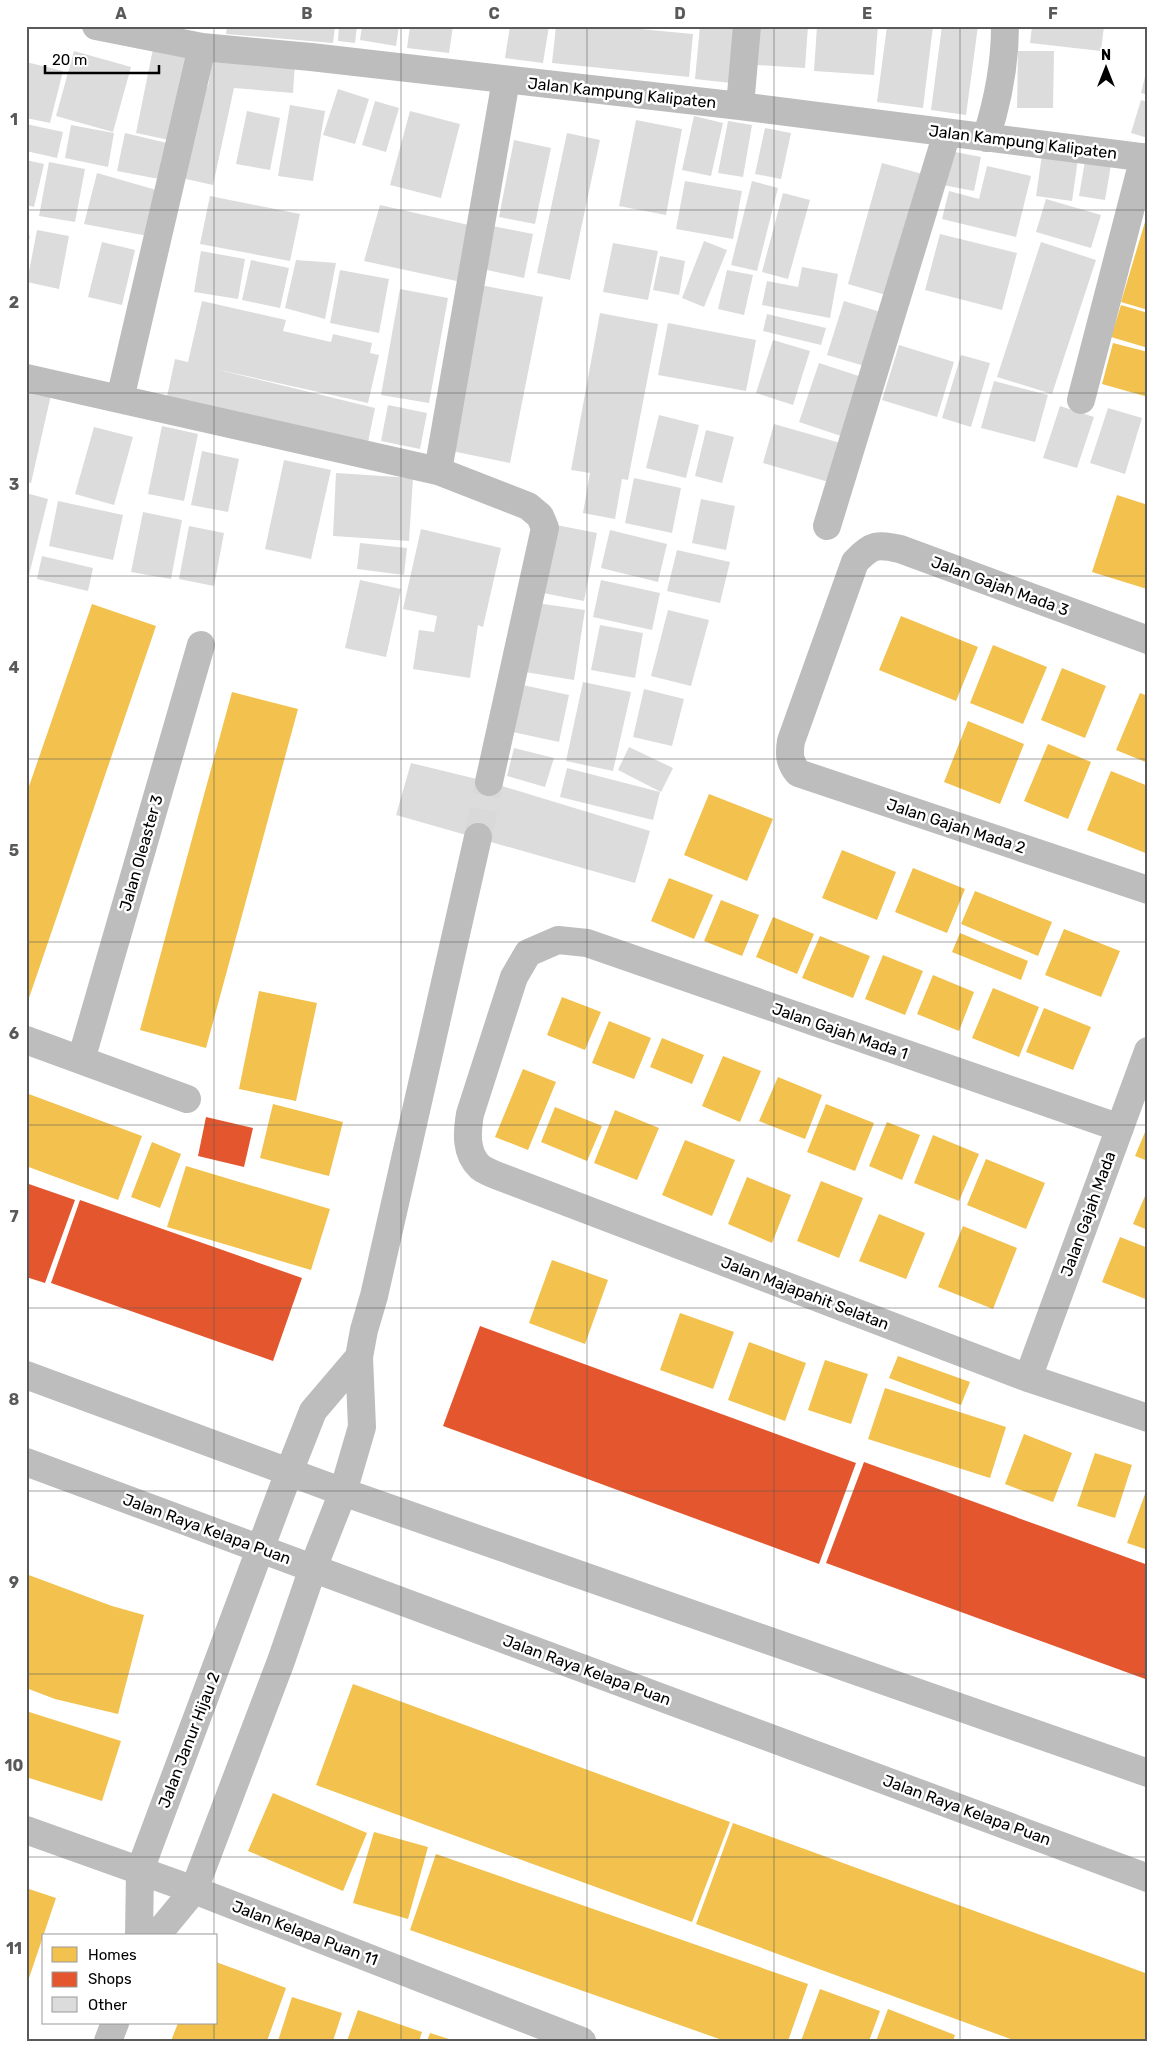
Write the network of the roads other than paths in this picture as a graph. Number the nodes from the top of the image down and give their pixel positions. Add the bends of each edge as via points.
1 (96, 26) edge
2 (747, 26) edge
3 (1005, 26) edge
4 (202, 47) junction
5 (506, 80) junction
6 (740, 106) junction
7 (947, 134) junction
8 (986, 138) junction
9 (1146, 157) edge
10 (26, 378) edge
11 (120, 399) junction
12 (1081, 400) dead end
13 (438, 471) junction
14 (827, 526) dead end
15 (855, 562) joint
16 (1148, 640) edge
17 (201, 645) dead end
18 (489, 782) tunnel mouth
19 (478, 837) tunnel mouth
20 (1148, 890) edge
21 (26, 1040) edge
22 (1148, 1051) edge
23 (81, 1060) junction
24 (187, 1100) dead end
25 (1120, 1128) junction
26 (471, 1154) joint
27 (359, 1357) junction
28 (26, 1375) edge
29 (1028, 1378) junction
30 (1148, 1418) edge
31 (26, 1462) edge
32 (288, 1472) junction
33 (343, 1492) junction
34 (260, 1548) junction
35 (313, 1568) junction
36 (1148, 1773) edge
37 (26, 1830) edge
38 (140, 1870) junction
39 (1148, 1878) edge
40 (194, 1890) junction
41 (140, 1934) edge
42 (158, 1934) edge
43 (115, 2024) edge
44 (108, 2041) edge
45 (582, 2041) edge

1 - 4 street, Jalan Kampung Kalipaten
2 - 6 street
3 - 8 street via 1005,52 995,109
4 - 5 street, Jalan Kampung Kalipaten
4 - 11 street
5 - 6 street, Jalan Kampung Kalipaten
5 - 13 street
6 - 7 street, Jalan Kampung Kalipaten
7 - 8 street, Jalan Kampung Kalipaten
7 - 14 street
8 - 9 street, Jalan Kampung Kalipaten
9 - 12 street
10 - 11 street
11 - 13 street
13 - 18 street via 528,506 540,516 545,528
15 - 16 street, Jalan Gajah Mada 3 via 867,549 884,546 900,549
15 - 20 street, Jalan Gajah Mada 2 via 792,741 791,765 798,773
17 - 23 street, Jalan Oleaster 3
19 - 27 street
21 - 23 street
22 - 25 street, Jalan Gajah Mada
23 - 24 street
25 - 26 street, Jalan Gajah Mada 1 via 587,943 558,940 528,953 514,976 470,1114 467,1133
25 - 29 street, Jalan Gajah Mada
26 - 29 street, Jalan Majapahit Selatan via 480,1167 498,1176
27 - 32 street, Jalan Janur Hijau 2 via 312,1411
27 - 33 street via 362,1427
28 - 32 street
29 - 30 street, Jalan Majapahit Selatan
31 - 34 street, Jalan Raya Kelapa Puan
32 - 33 street
32 - 34 street, Jalan Janur Hijau 2
33 - 35 street
33 - 36 street
34 - 35 street, Jalan Raya Kelapa Puan
34 - 38 street, Jalan Janur Hijau 2
35 - 39 street, Jalan Raya Kelapa Puan
35 - 40 street
37 - 38 street, Jalan Kelapa Puan 11
38 - 40 street, Jalan Kelapa Puan 11
38 - 41 street, Jalan Janur Hijau 2
40 - 42 street
40 - 45 street, Jalan Kelapa Puan 11
43 - 44 street

